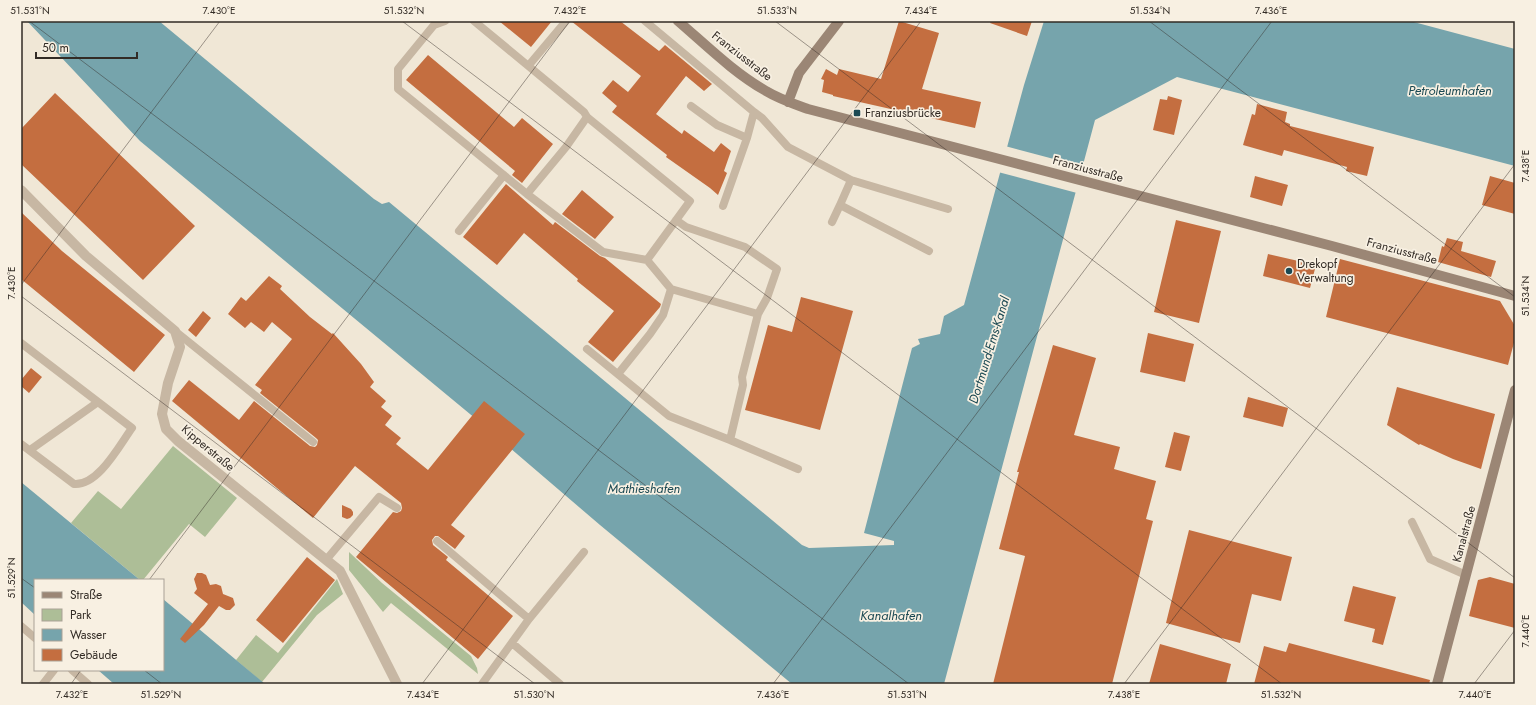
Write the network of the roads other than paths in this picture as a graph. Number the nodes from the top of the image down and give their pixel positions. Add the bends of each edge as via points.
1 (445, 21) edge
2 (474, 21) edge
3 (566, 21) edge
4 (645, 21) edge
5 (678, 21) edge
6 (839, 21) edge
7 (529, 65) junction
8 (788, 102) junction
9 (691, 106) dead end
10 (754, 112) junction
11 (587, 117) junction
12 (747, 138) junction
13 (504, 175) junction
14 (851, 180) junction
15 (21, 190) edge
16 (527, 194) junction
17 (840, 205) junction
18 (723, 206) dead end
19 (948, 210) dead end
20 (676, 220) junction
21 (832, 222) dead end
22 (459, 230) dead end
23 (929, 251) dead end
24 (647, 260) junction
25 (671, 289) junction
26 (1515, 296) edge
27 (758, 314) junction
28 (175, 331) junction
29 (21, 343) edge
30 (587, 349) dead end
31 (618, 374) junction
32 (1515, 390) edge
33 (98, 402) junction
34 (730, 440) junction
35 (313, 442) dead end
36 (21, 444) edge
37 (30, 450) junction
38 (798, 469) dead end
39 (397, 508) dead end
40 (1412, 522) dead end
41 (437, 541) dead end
42 (584, 552) dead end
43 (326, 560) junction
44 (1466, 574) junction
45 (529, 619) junction
46 (21, 626) edge
47 (34, 637) edge
48 (512, 642) junction
49 (53, 671) edge
50 (73, 671) edge
51 (42, 684) edge
52 (88, 684) edge
53 (397, 684) edge
54 (482, 684) edge
55 (560, 684) edge
56 (1437, 684) edge

1 - 13 lane via 434,24 398,69 398,89
2 - 7 lane
3 - 7 lane
4 - 10 lane
5 - 8 main road, Franziusstraße via 749,81
6 - 8 main road via 799,73
7 - 11 lane
8 - 26 main road, Franziusstraße
9 - 12 lane via 717,126
10 - 12 lane
10 - 14 lane via 788,147
11 - 16 lane
11 - 20 lane via 690,201
12 - 18 lane
13 - 16 lane
13 - 22 lane
14 - 17 lane
14 - 19 lane
15 - 28 street via 86,256
16 - 24 lane via 603,252
17 - 21 lane
17 - 23 lane
20 - 24 lane
20 - 27 lane via 686,227 745,247 777,270
24 - 25 lane
25 - 27 lane
25 - 31 lane via 663,315
27 - 34 lane
28 - 35 lane
28 - 43 street, Kipperstraße via 180,347 163,408 166,429
29 - 33 lane
30 - 31 lane
31 - 34 lane via 669,416
32 - 44 main road, Kanalstraße
33 - 37 lane
33 - 37 lane via 132,428 106,466 90,481 74,484
34 - 38 lane
36 - 37 lane
39 - 43 lane via 379,497
40 - 44 lane via 1430,559
41 - 45 lane
42 - 45 lane
43 - 53 street, Kipperstraße via 340,571
44 - 56 main road, Kanalstraße
45 - 48 lane
46 - 47 lane
48 - 54 lane
48 - 55 lane
49 - 51 lane
50 - 52 lane

